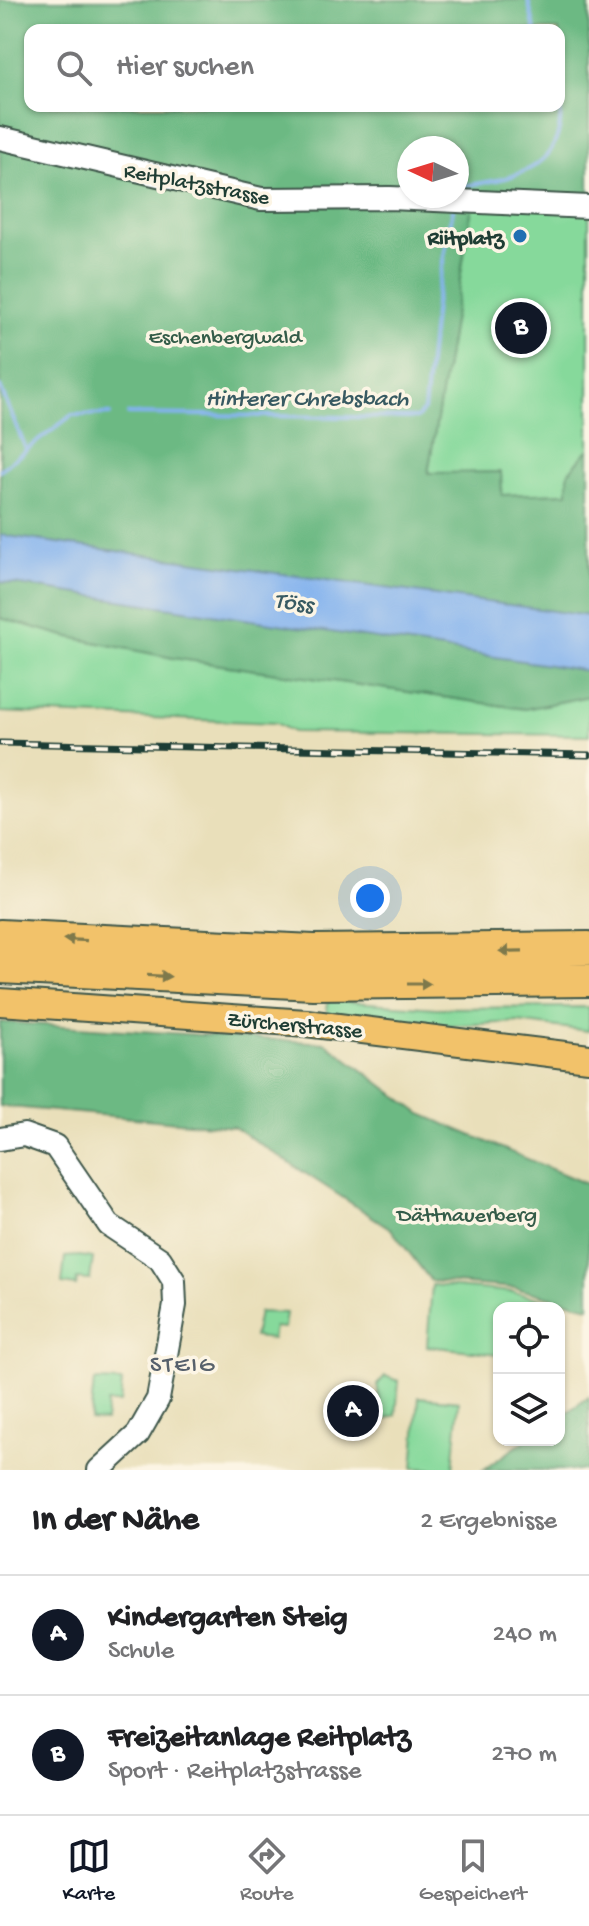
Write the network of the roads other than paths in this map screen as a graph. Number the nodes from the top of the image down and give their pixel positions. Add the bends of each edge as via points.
1 (0, 138) edge
2 (589, 207) edge
3 (0, 936) edge
4 (589, 948) edge
5 (0, 967) edge
6 (589, 980) edge
7 (0, 1002) edge
8 (589, 1058) edge
9 (0, 1139) edge
10 (99, 1470) edge

1 - 2 street, Reitplatzstrasse via 261,199 390,198
4 -> 3 highway via 314,951
5 -> 6 highway via 313,983
7 - 8 main road, Zürcherstrasse via 306,1023
9 - 10 street via 31,1136 55,1146 109,1225 160,1259 174,1281 175,1305 158,1399 138,1434

